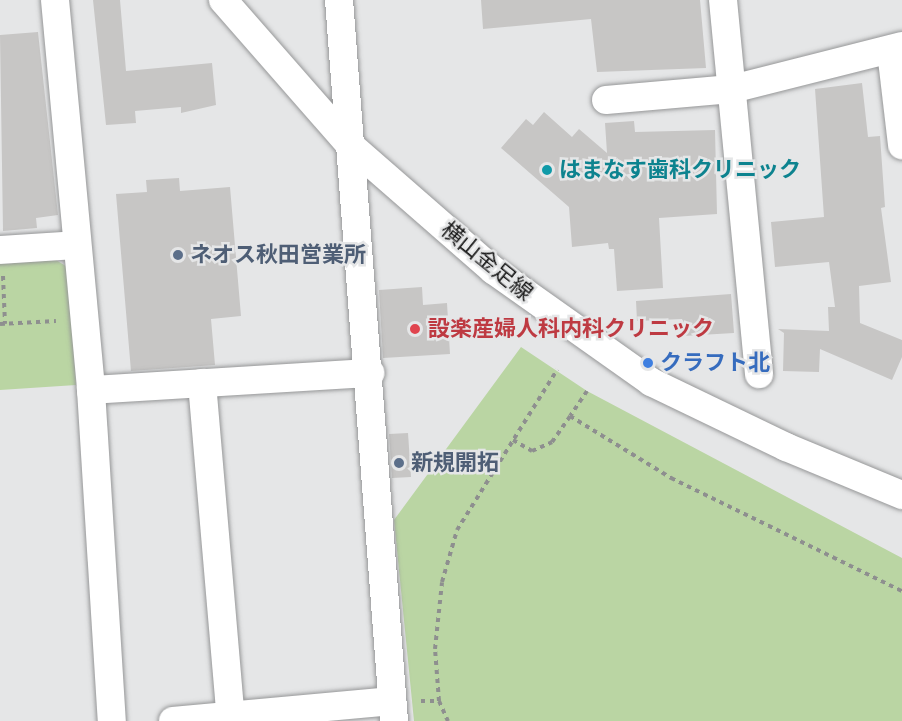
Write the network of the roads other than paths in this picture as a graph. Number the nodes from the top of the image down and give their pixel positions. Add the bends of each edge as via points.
1 (55, 0) edge
2 (223, 0) edge
3 (339, 0) edge
4 (723, 0) edge
5 (896, 48) edge
6 (732, 89) junction
7 (606, 100) dead end
8 (902, 145) edge
9 (351, 146) junction
10 (77, 245) junction
11 (0, 250) edge
12 (370, 373) junction
13 (759, 374) dead end
14 (202, 383) junction
15 (91, 390) junction
16 (902, 495) edge
17 (393, 711) edge
18 (231, 719) edge
19 (112, 721) edge
20 (172, 721) edge

1 - 10 street
2 - 9 street, 横山金足線
3 - 9 street
4 - 6 street
5 - 6 street
5 - 8 street
6 - 7 street
6 - 13 street
9 - 12 street
9 - 16 street, 横山金足線 via 493,270 651,382 786,447
10 - 11 street
10 - 15 street
12 - 14 street
12 - 17 street
14 - 15 street
14 - 18 street
15 - 19 street
17 - 18 street
18 - 20 street

